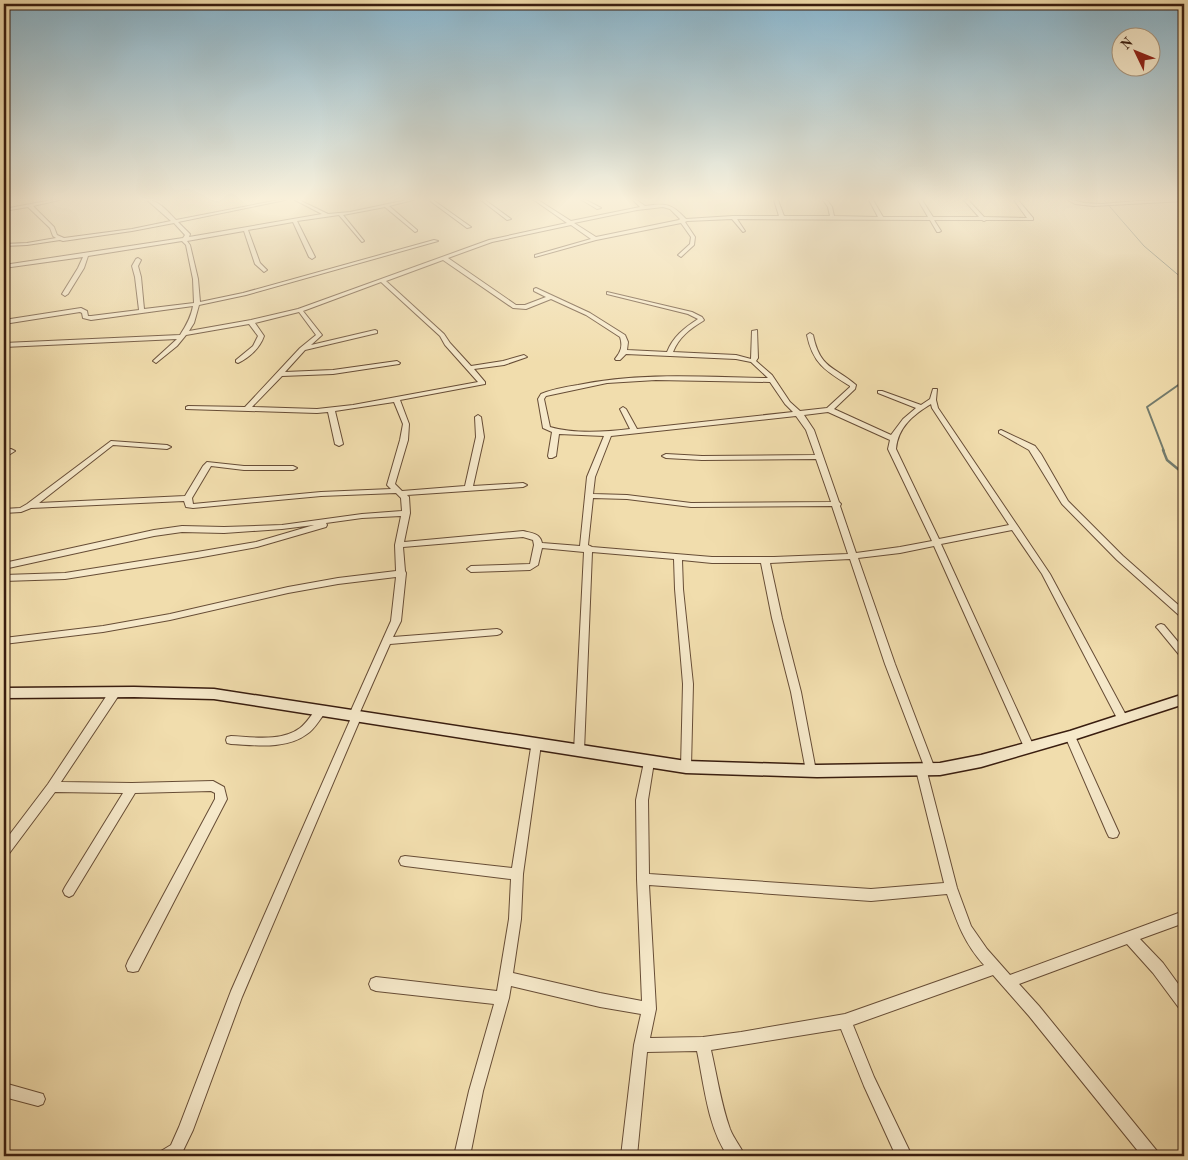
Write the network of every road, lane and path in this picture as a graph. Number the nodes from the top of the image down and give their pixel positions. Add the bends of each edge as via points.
1 (91, 254) edge
2 (190, 254) edge
3 (254, 254) edge
4 (311, 254) edge
5 (386, 254) edge
6 (455, 254) edge
7 (543, 254) edge
8 (86, 255) junction
9 (537, 256) dead end
10 (312, 257) dead end
11 (444, 258) junction
12 (138, 260) dead end
13 (4, 267) edge
14 (264, 270) dead end
15 (383, 281) junction
16 (536, 290) dead end
17 (609, 293) dead end
18 (65, 294) dead end
19 (551, 297) junction
20 (197, 304) junction
21 (300, 310) junction
22 (142, 311) junction
23 (4, 322) edge
24 (251, 322) junction
25 (755, 331) dead end
26 (375, 332) dead end
27 (183, 335) junction
28 (810, 335) dead end
29 (4, 345) edge
30 (302, 349) junction
31 (624, 352) junction
32 (670, 353) junction
33 (524, 357) dead end
34 (618, 359) dead end
35 (156, 361) dead end
36 (238, 361) dead end
37 (753, 361) junction
38 (397, 363) dead end
39 (471, 368) junction
40 (280, 374) junction
41 (772, 380) junction
42 (935, 390) dead end
43 (880, 392) dead end
44 (396, 399) junction
45 (933, 400) junction
46 (921, 407) junction
47 (188, 408) dead end
48 (247, 409) junction
49 (623, 409) dead end
50 (331, 410) junction
51 (828, 410) junction
52 (795, 412) junction
53 (478, 417) dead end
54 (634, 430) junction
55 (556, 431) junction
56 (1001, 432) dead end
57 (608, 434) junction
58 (892, 438) junction
59 (339, 444) dead end
60 (167, 447) dead end
61 (4, 450) edge
62 (4, 456) edge
63 (552, 456) dead end
64 (666, 456) dead end
65 (820, 457) junction
66 (293, 468) dead end
67 (523, 485) dead end
68 (469, 488) junction
69 (398, 492) junction
70 (590, 496) junction
71 (188, 498) junction
72 (837, 504) junction
73 (30, 506) junction
74 (4, 512) edge
75 (406, 513) junction
76 (330, 522) junction
77 (1014, 527) junction
78 (936, 542) junction
79 (399, 545) junction
80 (538, 545) junction
81 (586, 548) junction
82 (854, 556) junction
83 (678, 557) junction
84 (766, 560) junction
85 (4, 566) edge
86 (470, 569) dead end
87 (402, 573) junction
88 (4, 578) edge
89 (1184, 615) edge
90 (1161, 627) dead end
91 (497, 632) dead end
92 (389, 640) junction
93 (4, 641) edge
94 (1184, 656) edge
95 (4, 692) edge
96 (115, 692) junction
97 (1184, 699) edge
98 (321, 710) junction
99 (356, 715) junction
100 (1123, 719) junction
101 (1070, 736) junction
102 (231, 740) dead end
103 (536, 744) junction
104 (1029, 747) junction
105 (579, 751) junction
106 (649, 762) junction
107 (686, 767) junction
108 (925, 769) junction
109 (811, 771) junction
110 (52, 787) junction
111 (132, 788) junction
112 (1113, 833) dead end
113 (4, 851) edge
114 (405, 861) dead end
115 (517, 874) junction
116 (643, 878) junction
117 (951, 888) junction
118 (69, 891) dead end
119 (1184, 917) edge
120 (1129, 937) junction
121 (133, 966) dead end
122 (995, 968) junction
123 (505, 978) junction
124 (1008, 982) junction
125 (376, 984) dead end
126 (502, 998) junction
127 (1184, 1003) edge
128 (649, 1009) junction
129 (845, 1021) junction
130 (641, 1044) junction
131 (703, 1044) junction
132 (4, 1090) edge
133 (38, 1099) dead end
134 (166, 1156) edge
135 (462, 1156) edge
136 (630, 1156) edge
137 (738, 1156) edge
138 (904, 1156) edge
139 (1152, 1156) edge

1 - 8 street
2 - 20 street via 196,278
3 - 14 street
4 - 10 street
5 - 20 street via 295,281
6 - 11 street
7 - 9 street
8 - 13 street
8 - 18 street
11 - 15 street
11 - 19 street via 515,307 526,307
12 - 22 street via 135,266
15 - 21 street
15 - 39 street via 442,335
16 - 19 street
17 - 32 street via 700,318 678,336
19 - 31 street via 618,332 625,342
20 - 22 street
20 - 27 street
21 - 24 street
21 - 30 street via 318,335
22 - 23 street via 91,318 85,317 81,310
24 - 27 street
24 - 36 street via 260,340
25 - 37 street
26 - 30 street
27 - 29 street
27 - 35 street
28 - 51 street via 811,346 820,362 827,370 853,385
30 - 40 street
31 - 32 street
31 - 34 street
32 - 37 street
33 - 39 street
37 - 41 street
38 - 40 street via 333,372
39 - 44 street via 483,383
40 - 48 street
41 - 52 street
41 - 55 street via 656,378 607,381 551,392 543,395 542,399 547,428
42 - 45 street
43 - 46 street
44 - 50 street
44 - 69 street via 406,424 391,485
45 - 46 street
45 - 77 street via 935,408
46 - 58 street via 899,426
47 - 48 street
48 - 50 street
49 - 54 street
50 - 59 street
51 - 52 street
51 - 58 street
52 - 54 street via 702,425
52 - 65 street via 810,430
53 - 68 street via 480,437
54 - 57 street
55 - 57 street
55 - 63 street
56 - 89 street via 1032,448 1065,502 1120,558
57 - 70 street via 591,477
58 - 78 street via 892,449
60 - 73 street via 112,443
61 - 62 street via 11,451
64 - 65 street
65 - 72 street
66 - 71 street via 210,464
67 - 68 street
68 - 69 street
69 - 71 street via 321,494 193,506 189,505
69 - 75 street via 405,497
70 - 72 street via 691,505
70 - 81 street
71 - 73 street
72 - 82 street
73 - 74 street
75 - 76 street
75 - 79 street
76 - 85 street via 182,529
76 - 88 street via 257,544 197,556 66,576
77 - 78 street
77 - 100 street via 1046,574
78 - 82 street
78 - 104 street
79 - 80 street via 522,534 534,536
79 - 87 street
80 - 81 street
80 - 86 street via 534,565 530,567
81 - 83 street
81 - 105 street
82 - 84 street
82 - 108 street
83 - 84 street
83 - 107 street via 688,684
84 - 109 street
87 - 92 street via 396,621
87 - 93 street via 288,590 104,629
90 - 94 street
91 - 92 street
92 - 99 street
95 - 96 street
96 - 98 street via 214,694
96 - 110 street
97 - 100 street
98 - 99 street
98 - 102 street via 305,730 290,738
99 - 103 street
99 - 134 street via 244,978 185,1130 176,1150
100 - 101 street
101 - 104 street
101 - 112 street
103 - 105 street
103 - 115 street
104 - 108 street via 981,761
105 - 106 street
106 - 107 street
106 - 116 street via 642,800
107 - 109 street
108 - 109 street
108 - 117 street
110 - 111 street
110 - 113 street
111 - 118 street
111 - 121 street via 213,786 220,790 221,799
114 - 115 street
115 - 123 street via 515,919
116 - 117 street via 871,895
116 - 128 street
117 - 122 street via 966,929
119 - 120 street
120 - 124 street
120 - 127 street
122 - 124 street
122 - 129 street
123 - 126 street
123 - 128 street
124 - 139 street
125 - 126 street
126 - 135 street
128 - 130 street
129 - 131 street
129 - 138 street
130 - 131 street
130 - 136 street
131 - 137 street via 723,1133
132 - 133 street

